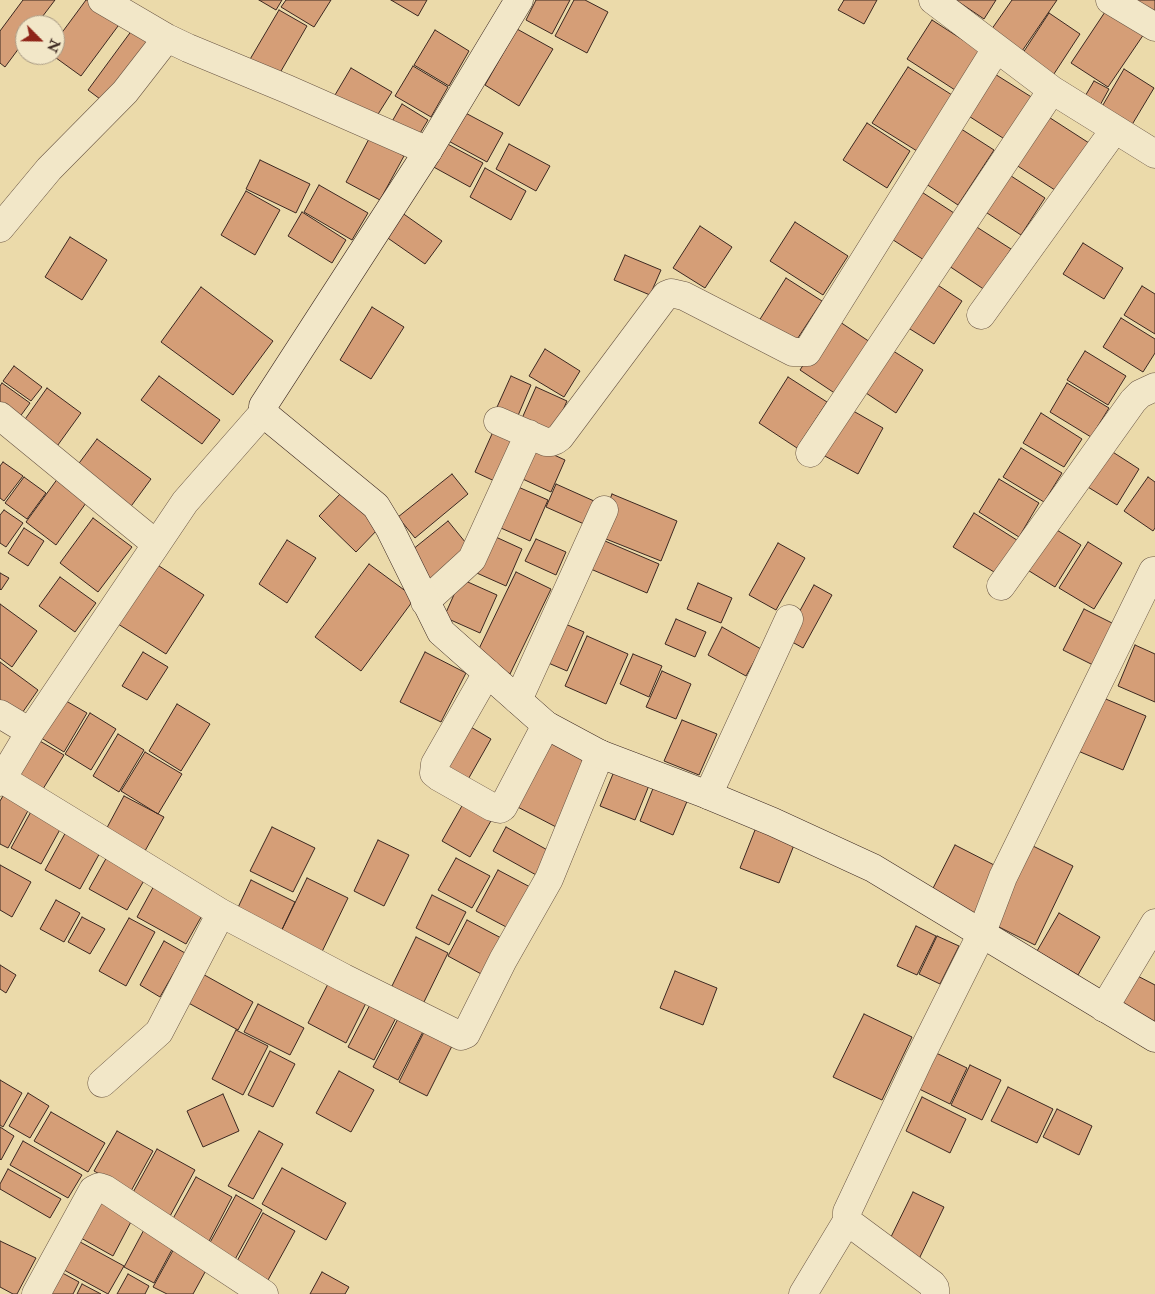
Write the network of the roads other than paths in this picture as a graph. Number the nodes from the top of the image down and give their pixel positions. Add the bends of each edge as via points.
1 (102, 0) edge
2 (520, 0) edge
3 (933, 0) edge
4 (1110, 0) edge
5 (1155, 27) edge
6 (167, 38) junction
7 (996, 49) junction
8 (1052, 90) junction
9 (1115, 129) junction
10 (428, 152) junction
11 (1155, 154) edge
12 (0, 228) edge
13 (981, 315) dead end
14 (1155, 387) edge
15 (263, 413) junction
16 (0, 416) edge
17 (498, 421) dead end
18 (528, 434) junction
19 (810, 453) dead end
20 (604, 510) dead end
21 (156, 544) junction
22 (1154, 570) edge
23 (1001, 586) dead end
24 (425, 602) junction
25 (789, 618) dead end
26 (487, 673) junction
27 (518, 700) junction
28 (0, 714) edge
29 (546, 725) junction
30 (30, 732) junction
31 (600, 754) junction
32 (1, 780) edge
33 (708, 795) junction
34 (221, 913) junction
35 (1155, 923) edge
36 (981, 935) junction
37 (1104, 1008) junction
38 (1155, 1038) edge
39 (102, 1083) dead end
40 (847, 1222) junction
41 (36, 1294) edge
42 (264, 1294) edge
43 (803, 1294) edge
44 (935, 1294) edge

1 - 6 street
2 - 10 street
3 - 7 street
4 - 5 street
6 - 10 street
6 - 12 street via 125,92 48,169
7 - 8 street
7 - 18 street via 807,352 793,352 684,296 671,293 666,295 560,437 546,442
8 - 9 street
8 - 19 street
9 - 11 street
9 - 13 street
10 - 15 street via 263,406
14 - 23 street via 1133,400
15 - 21 street via 185,502
15 - 24 street via 376,506
16 - 21 street
17 - 18 street
18 - 24 street via 472,559
20 - 27 street
21 - 30 street
22 - 36 street via 1003,877
24 - 26 street via 441,632
25 - 33 street
26 - 27 street
26 - 29 street via 435,764 434,773 500,809
27 - 29 street
28 - 30 street
29 - 31 street
30 - 32 street
31 - 33 street
31 - 34 street via 549,879 463,1036
32 - 34 street
33 - 36 street via 873,868
34 - 39 street via 161,1030
35 - 37 street
36 - 37 street
36 - 40 street via 860,1183 847,1212
37 - 38 street
40 - 43 street
40 - 44 street via 932,1284
41 - 42 street via 93,1190 99,1187

